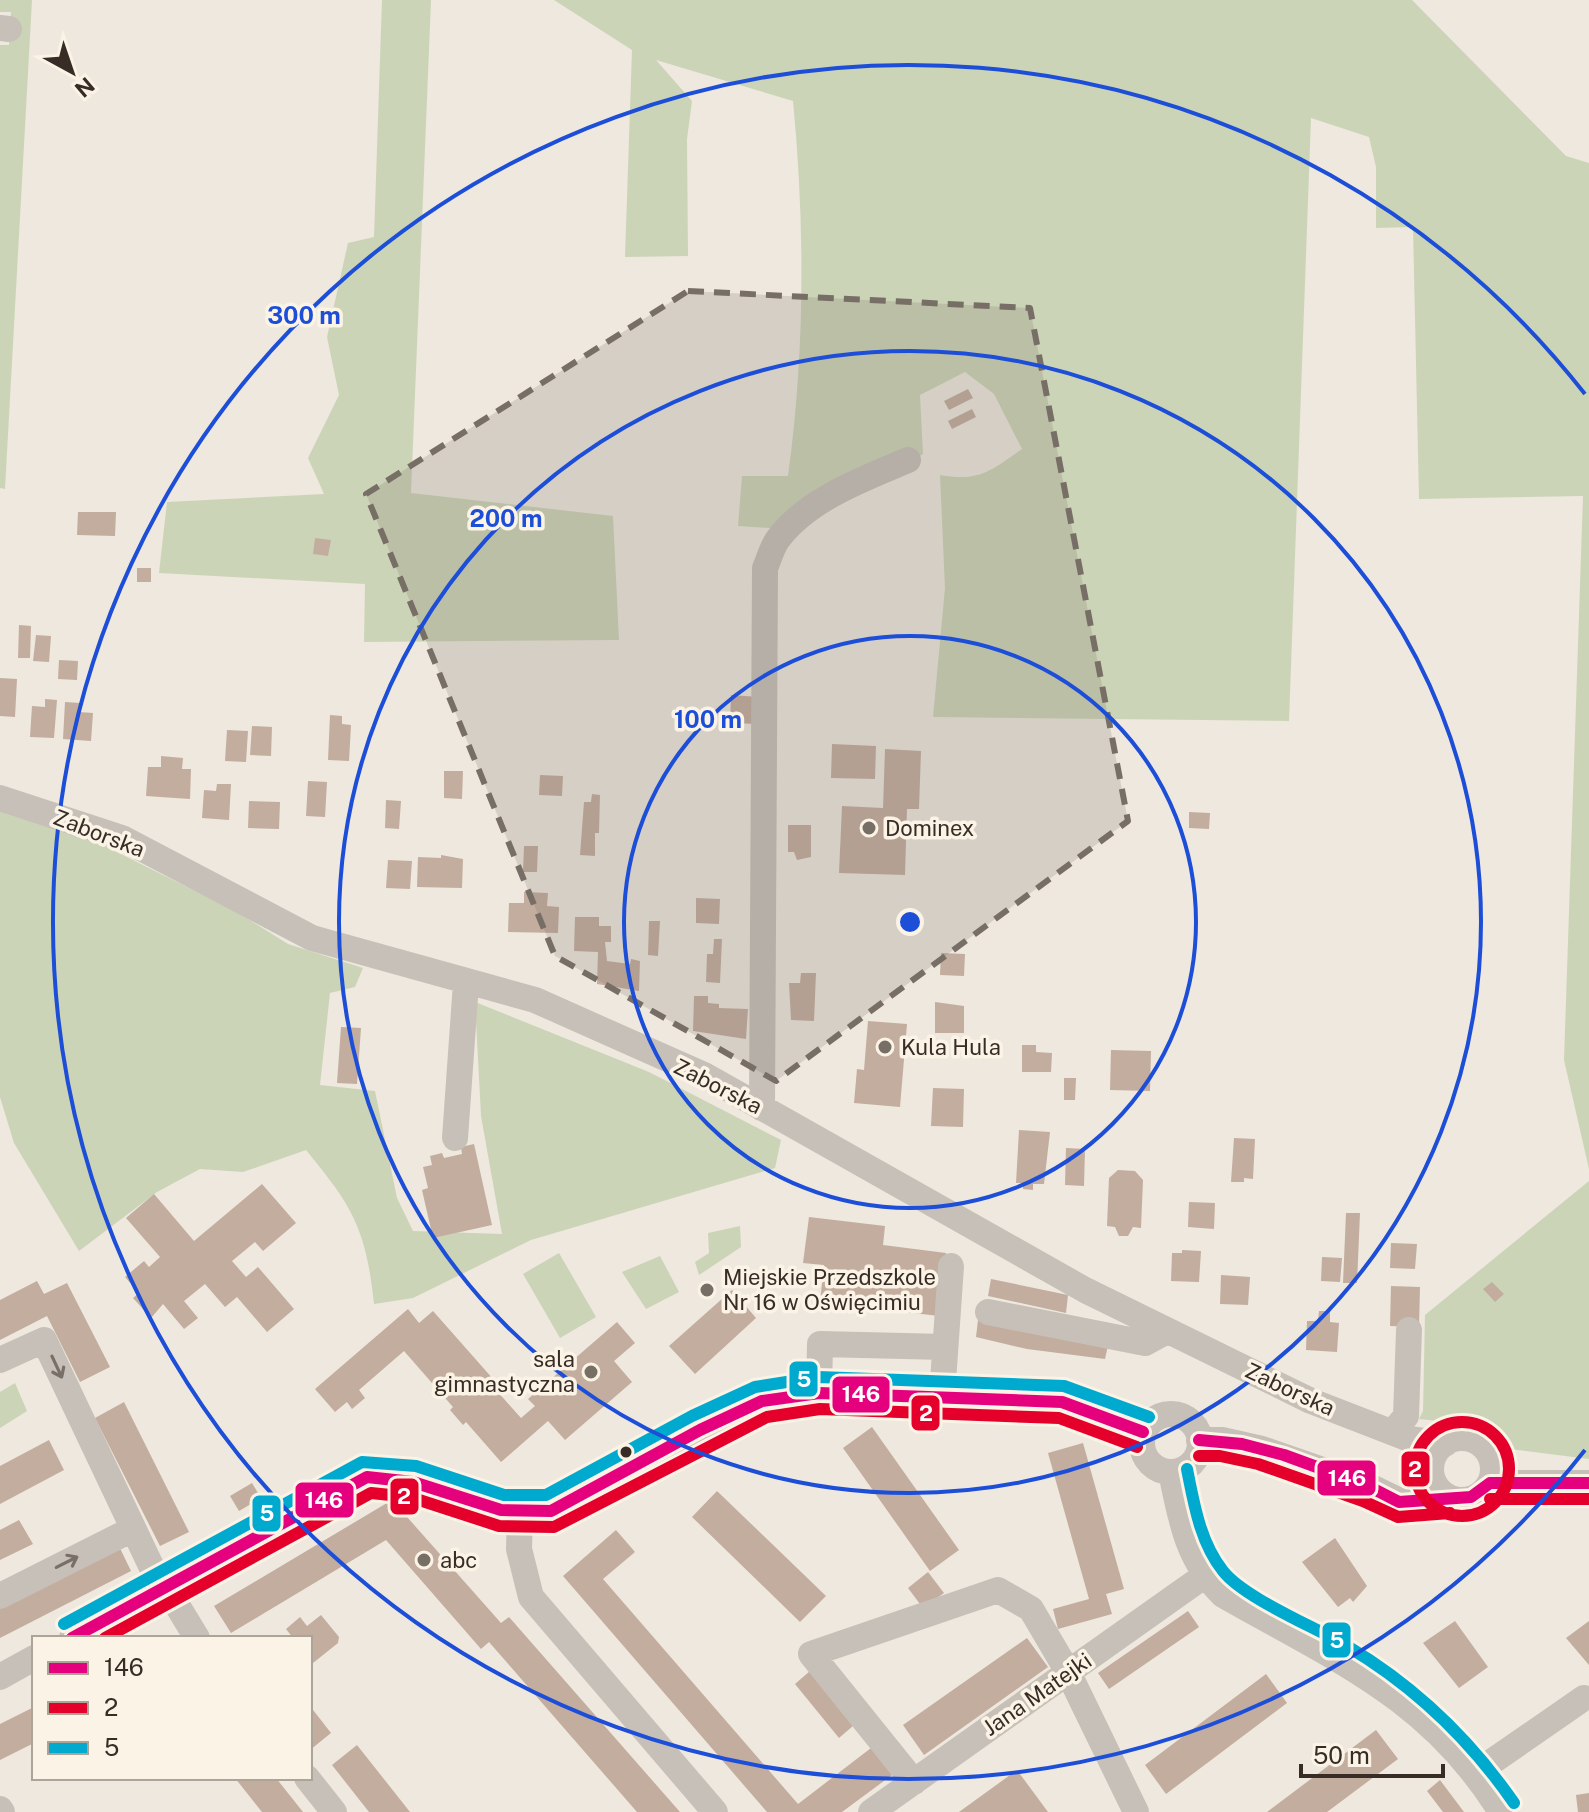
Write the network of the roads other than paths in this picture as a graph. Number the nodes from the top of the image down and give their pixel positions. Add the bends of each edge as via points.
1 (908, 460) dead end
2 (0, 798) edge
3 (466, 983) junction
4 (762, 1108) junction
5 (455, 1138) dead end
6 (951, 1266) dead end
7 (988, 1312) dead end
8 (1409, 1330) dead end
9 (1167, 1331) junction
10 (945, 1347) junction
11 (0, 1360) edge
12 (819, 1393) junction
13 (942, 1396) junction
14 (1143, 1432) junction
15 (1401, 1436) junction
16 (1199, 1440) junction
17 (1439, 1471) junction
18 (1171, 1472) junction
19 (1491, 1473) junction
20 (1577, 1483) edge
21 (520, 1515) junction
22 (133, 1529) junction
23 (1204, 1576) junction
24 (164, 1588) junction
25 (0, 1596) edge
26 (76, 1636) edge
27 (196, 1636) edge
28 (32, 1659) edge
29 (1068, 1672) junction
30 (0, 1677) edge
31 (1584, 1698) dead end
32 (1477, 1772) junction
33 (309, 1780) edge
34 (914, 1782) junction
35 (334, 1812) edge
36 (715, 1812) edge
37 (871, 1812) edge
38 (1136, 1812) edge
39 (1501, 1812) edge

1 - 4 street via 812,508 778,540 765,568
2 - 3 street, Zaborska via 122,838 312,938
3 - 4 street, Zaborska via 535,1000 706,1076
3 - 5 street
4 - 9 street, Zaborska
6 - 10 street
7 - 9 street via 1145,1343
8 - 15 street
9 - 15 street, Zaborska via 1311,1401
10 - 12 street via 820,1344
10 - 13 street
11 -> 22 street via 44,1340
12 - 13 street
12 - 21 street via 762,1401 551,1511
13 - 14 street via 1062,1402
14 - 16 street via 1156,1418 1174,1414 1191,1422
14 - 18 street via 1147,1459
15 - 17 street, Zaborska
16 - 17 street via 1262,1449 1369,1486 1404,1487
16 - 18 street via 1195,1458
17 - 19 street via 1458,1500 1477,1497
17 - 19 street via 1458,1439 1476,1441 1490,1454
18 - 23 street via 1185,1541
19 - 20 street
21 - 24 street via 470,1505 406,1478 367,1477
21 - 36 street via 519,1549 531,1597
22 - 24 street
25 -> 22 street
23 - 29 street, Jana Matejki
23 - 32 street via 1223,1595 1396,1694
24 - 26 street
24 - 27 street
28 - 30 street
29 - 34 street, Jana Matejki
29 - 34 street via 1031,1609 998,1590 811,1654
29 - 38 street
31 - 32 street
32 - 39 street
33 - 35 street
34 - 37 street, Jana Matejki

